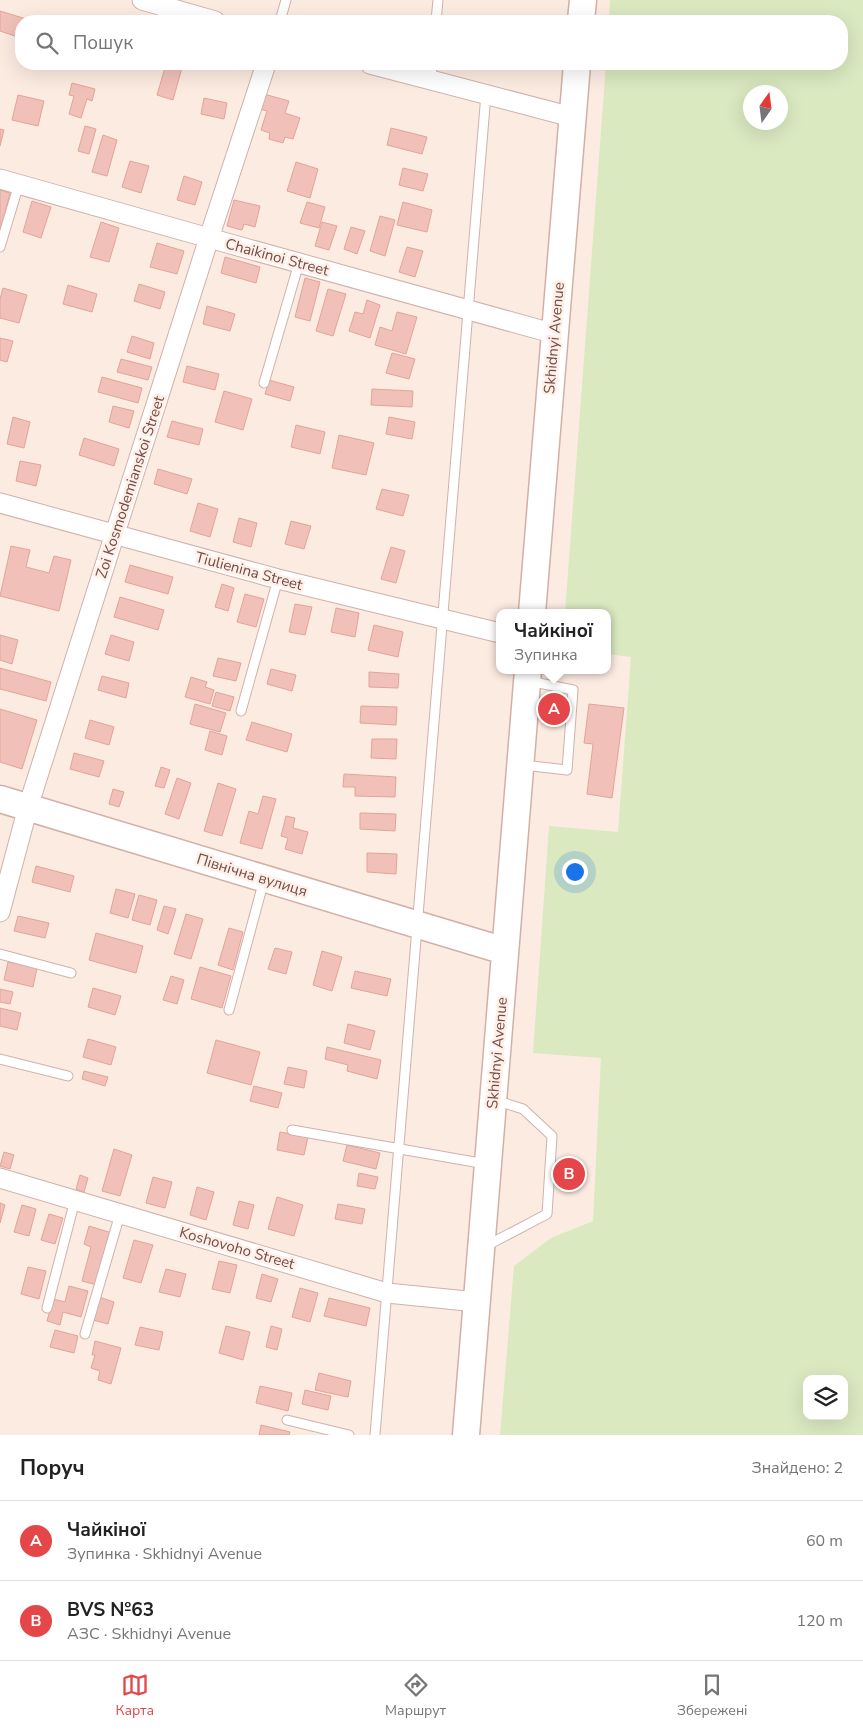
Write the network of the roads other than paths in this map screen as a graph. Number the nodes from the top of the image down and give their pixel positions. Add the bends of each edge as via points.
1 (142, 0) edge
2 (286, 0) edge
3 (438, 0) edge
4 (583, 0) edge
5 (195, 15) edge
6 (282, 15) edge
7 (437, 15) edge
8 (582, 15) edge
9 (264, 70) edge
10 (416, 70) edge
11 (576, 70) edge
12 (432, 72) edge
13 (486, 94) junction
14 (572, 118) junction
15 (0, 179) edge
16 (19, 184) junction
17 (209, 238) junction
18 (0, 247) edge
19 (299, 263) junction
20 (469, 310) junction
21 (555, 334) junction
22 (264, 382) dead end
23 (0, 503) edge
24 (114, 535) junction
25 (278, 579) junction
26 (532, 609) edge
27 (443, 619) junction
28 (496, 632) edge
29 (527, 675) edge
30 (241, 711) dead end
31 (520, 765) junction
32 (0, 799) edge
33 (28, 807) junction
34 (265, 879) junction
35 (0, 912) edge
36 (418, 924) junction
37 (505, 951) junction
38 (0, 954) edge
39 (71, 973) dead end
40 (229, 1010) dead end
41 (0, 1059) edge
42 (68, 1076) dead end
43 (493, 1099) junction
44 (292, 1130) dead end
45 (399, 1148) junction
46 (488, 1165) junction
47 (0, 1178) edge
48 (75, 1200) junction
49 (120, 1214) junction
50 (481, 1249) junction
51 (387, 1293) junction
52 (477, 1302) junction
53 (47, 1308) dead end
54 (85, 1334) dead end
55 (287, 1420) dead end
56 (349, 1435) edge
57 (375, 1435) edge
58 (466, 1435) edge

1 - 5 street
2 - 6 lane
3 - 7 lane
4 - 8 main road
9 - 17 street, Zoi Kosmodemianskoi Street
10 - 12 street
11 - 14 main road, Skhidnyi Avenue
12 - 13 street
13 - 14 street
13 - 20 lane
14 - 21 main road, Skhidnyi Avenue
15 - 16 street, Chaikinoi Street
16 - 17 street, Chaikinoi Street
16 - 18 lane
17 - 19 street, Chaikinoi Street
17 - 24 street, Zoi Kosmodemianskoi Street
19 - 20 street, Chaikinoi Street
19 - 22 lane
20 - 21 street, Chaikinoi Street
20 - 27 lane
21 - 26 main road, Skhidnyi Avenue
23 - 24 street, Tiulienina Street
24 - 25 street, Tiulienina Street
24 - 33 street, Zoi Kosmodemianskoi Street
25 - 27 street, Tiulienina Street
25 - 30 lane
27 - 28 street, Tiulienina Street
27 - 36 lane
29 - 31 main road, Skhidnyi Avenue
29 - 31 lane via 573,690 567,770
31 - 37 main road, Skhidnyi Avenue
32 - 33 main road, Північна вулиця
33 - 34 main road, Північна вулиця
33 - 35 street, Zoi Kosmodemianskoi Street
34 - 36 main road, Північна вулиця
34 - 40 lane
36 - 37 main road, Північна вулиця
36 - 45 lane
37 - 43 main road, Skhidnyi Avenue
38 - 39 lane
41 - 42 lane
43 - 46 main road, Skhidnyi Avenue
43 - 50 lane via 523,1109 552,1136 548,1214
44 - 45 lane
45 - 46 lane
45 - 51 lane
46 - 50 main road, Skhidnyi Avenue
47 - 48 street, Koshovoho Street
48 - 49 street, Koshovoho Street
48 - 53 lane
49 - 51 street, Koshovoho Street
49 - 54 lane
50 - 52 main road, Skhidnyi Avenue
51 - 52 street, Koshovoho Street
51 - 57 lane
52 - 58 main road, Skhidnyi Avenue
55 - 56 lane

